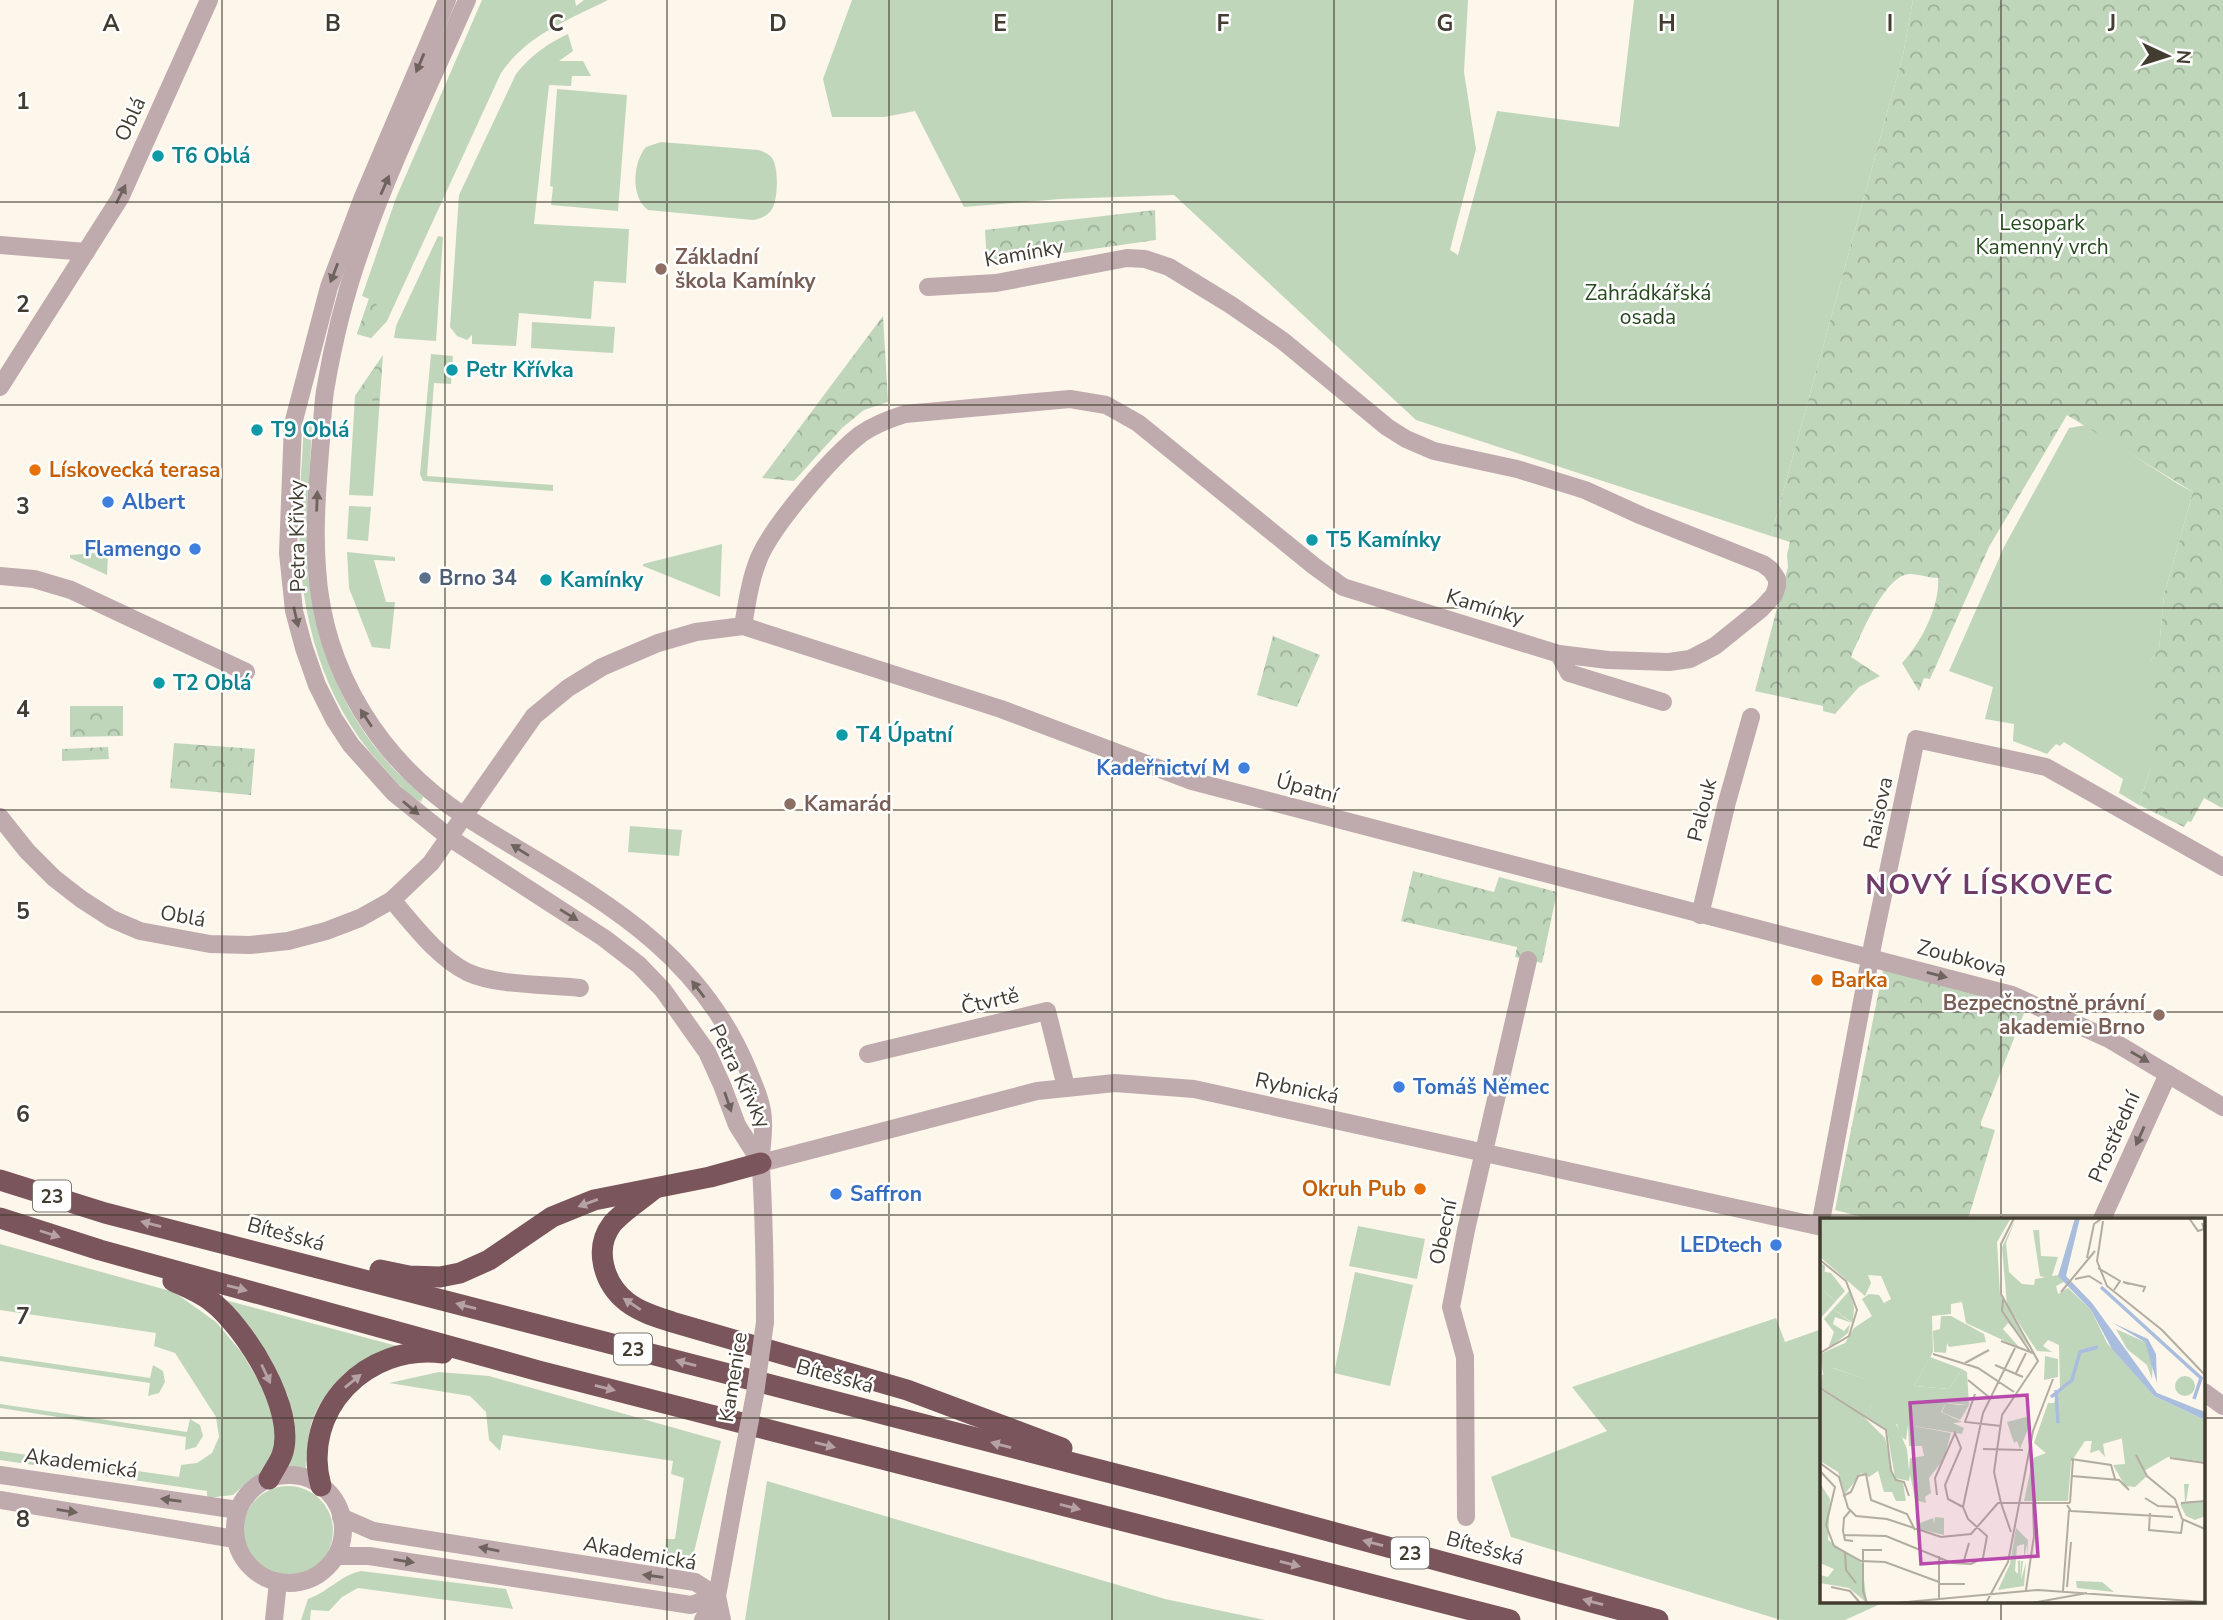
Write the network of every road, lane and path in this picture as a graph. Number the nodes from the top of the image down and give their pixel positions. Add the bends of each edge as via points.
1 (209, 0) edge
2 (447, 0) edge
3 (467, 0) edge
4 (0, 245) edge
5 (86, 252) junction
6 (928, 287) dead end
7 (0, 387) edge
8 (0, 576) edge
9 (743, 626) junction
10 (1559, 654) junction
11 (246, 672) dead end
12 (1663, 702) dead end
13 (1751, 717) dead end
14 (0, 817) edge
15 (465, 817) junction
16 (450, 838) junction
17 (2223, 867) edge
18 (392, 900) junction
19 (1700, 915) junction
20 (1871, 958) junction
21 (1528, 960) dead end
22 (580, 988) dead end
23 (868, 1054) dead end
24 (2168, 1073) junction
25 (1066, 1087) junction
26 (2223, 1107) edge
27 (1484, 1153) junction
28 (761, 1163) junction
29 (0, 1180) edge
30 (654, 1189) junction
31 (0, 1218) edge
32 (1822, 1218) edge
33 (2102, 1218) edge
34 (1820, 1226) edge
35 (185, 1234) junction
36 (100, 1250) junction
37 (539, 1371) junction
38 (2206, 1393) edge
39 (2223, 1406) edge
40 (0, 1475) edge
41 (269, 1479) junction
42 (321, 1486) junction
43 (1162, 1486) junction
44 (0, 1500) edge
45 (238, 1510) junction
46 (341, 1517) junction
47 (1466, 1517) dead end
48 (235, 1538) junction
49 (336, 1556) junction
50 (278, 1583) junction
51 (717, 1596) junction
52 (274, 1620) edge
53 (703, 1620) edge
54 (722, 1620) edge
55 (1510, 1620) edge
56 (1658, 1620) edge

5 -> 1 street, Oblá via 120,198
2 -> 16 street, Petra Křivky via 329,287 293,424 288,553 294,611 304,648 334,719 372,771
15 -> 3 street, Petra Křivky via 407,771 359,707 331,644 321,605 316,529 325,391 346,296 378,201
4 - 5 street
5 - 7 street, Oblá
6 - 10 street, Kamínky via 996,283 1127,258 1169,267 1283,341 1406,439 1434,451 1585,490 1746,556 1771,570 1777,579 1774,594 1761,609 1716,646 1690,659 1643,663
8 - 11 street via 34,579 71,590
9 - 10 street, Kamínky via 760,555 797,502 862,434 905,414 1070,399 1106,405 1138,423 1343,587
9 - 15 street via 658,643 602,667 568,688 534,716
9 - 19 street, Úpatní via 1001,709 1192,781
10 - 12 street via 1569,673
13 - 19 street, Palouk
14 - 18 street, Oblá via 27,851 81,900 112,919 166,937 250,946 288,941 348,922
15 - 16 street, Oblá
28 -> 15 street, Petra Křivky via 764,1117 749,1073 732,1037 683,969 630,920
16 - 18 street, Oblá
16 -> 28 street, Petra Křivky via 604,937 652,977 703,1045 737,1125
17 - 20 street, Raisova via 2046,767 1916,739
18 - 22 street via 438,950 466,971 501,980
19 - 20 street, Úpatní
20 -> 24 street, Zoubkova via 2012,995 2109,1039
20 - 32 street, Raisova
21 - 27 street, Obecní
23 - 25 street, Čtvrtě via 1047,1011
24 - 26 street, Zoubkova
24 -> 33 street, Prostřední
25 - 27 street, Rybnická via 1115,1083 1194,1089
25 - 28 street, Rybnická
27 - 34 street, Rybnická
27 - 47 street, Obecní via 1451,1307 1465,1357
28 - 30 highway
28 - 51 street, Kamenice, bridge via 765,1322
35 -> 29 highway, Bítešská / 23
30 -> 35 highway via 594,1200 563,1212 480,1265 440,1277 409,1276 284,1246
43 -> 30 highway via 907,1390 634,1307 611,1283 602,1250 613,1224
31 -> 36 highway, 23
43 -> 35 highway, Bítešská / 23
36 -> 37 highway, 23
36 -> 41 highway via 201,1294 248,1340 275,1394 283,1430 282,1455
42 -> 37 highway via 316,1445 326,1413 349,1383 381,1363 425,1351
37 -> 55 highway, 23
38 - 39 street
45 -> 40 street, Akademická
41 - 42 street via 296,1476
41 - 45 street via 251,1491
42 - 46 street via 332,1496
56 -> 43 highway, Bítešská / 23
44 -> 48 street
45 - 48 street
46 - 49 street via 342,1537
51 -> 46 street, Akademická via 695,1582 373,1531
48 - 50 street via 250,1567
49 - 50 street via 311,1579
49 -> 51 street, Akademická via 369,1556 691,1605
50 - 52 street
51 - 53 street, Kamenice
51 - 54 street, Kamenice

